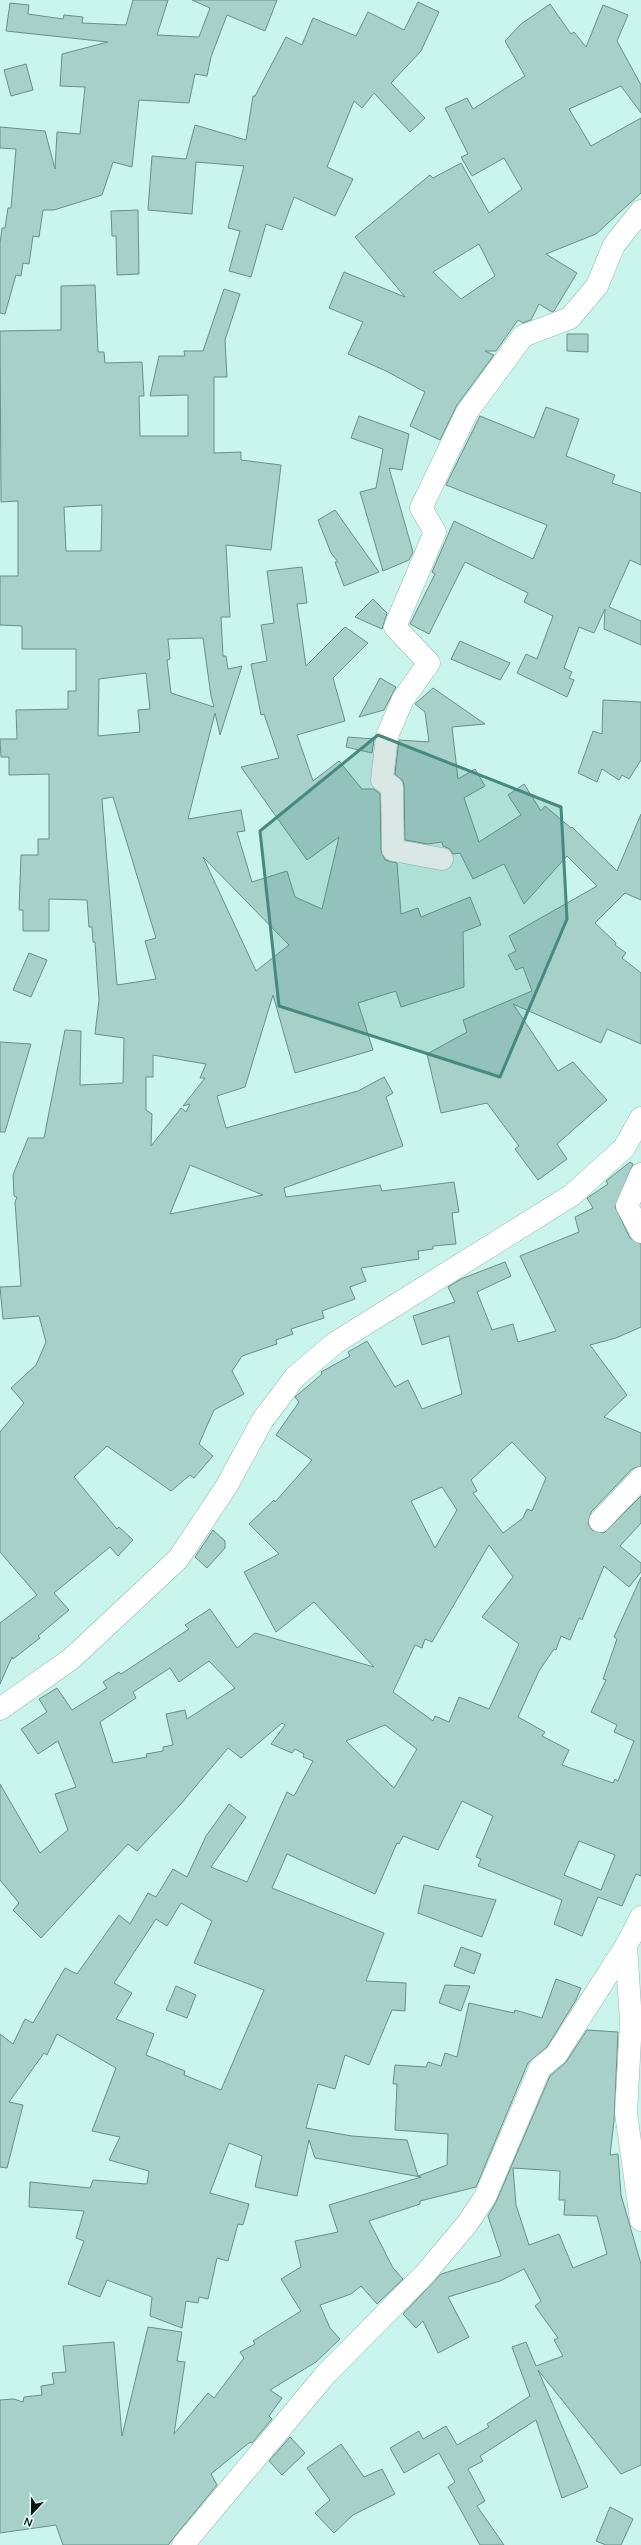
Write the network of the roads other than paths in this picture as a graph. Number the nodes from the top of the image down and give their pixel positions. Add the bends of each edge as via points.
1 (641, 211) edge
2 (442, 859) dead end
3 (640, 1123) edge
4 (624, 1148) junction
5 (641, 1173) edge
6 (641, 1232) edge
7 (641, 1478) edge
8 (600, 1521) dead end
9 (0, 1709) edge
10 (641, 1917) edge
11 (626, 1946) junction
12 (641, 2220) edge
13 (184, 2545) edge

1 - 2 street via 614,245 597,286 570,318 523,336 467,412 421,508 435,532 395,627 429,663 403,699 387,736 382,780 392,787 393,850
3 - 4 street
4 - 5 street via 638,1158
4 - 9 street via 572,1195 335,1342 295,1378 262,1421 226,1487 178,1559 71,1659
5 - 6 street via 627,1206
7 - 8 street
10 - 11 street
11 - 12 street via 631,2021 626,2113
11 - 13 street via 556,2055 540,2068 488,2190 467,2224 424,2275 326,2374

